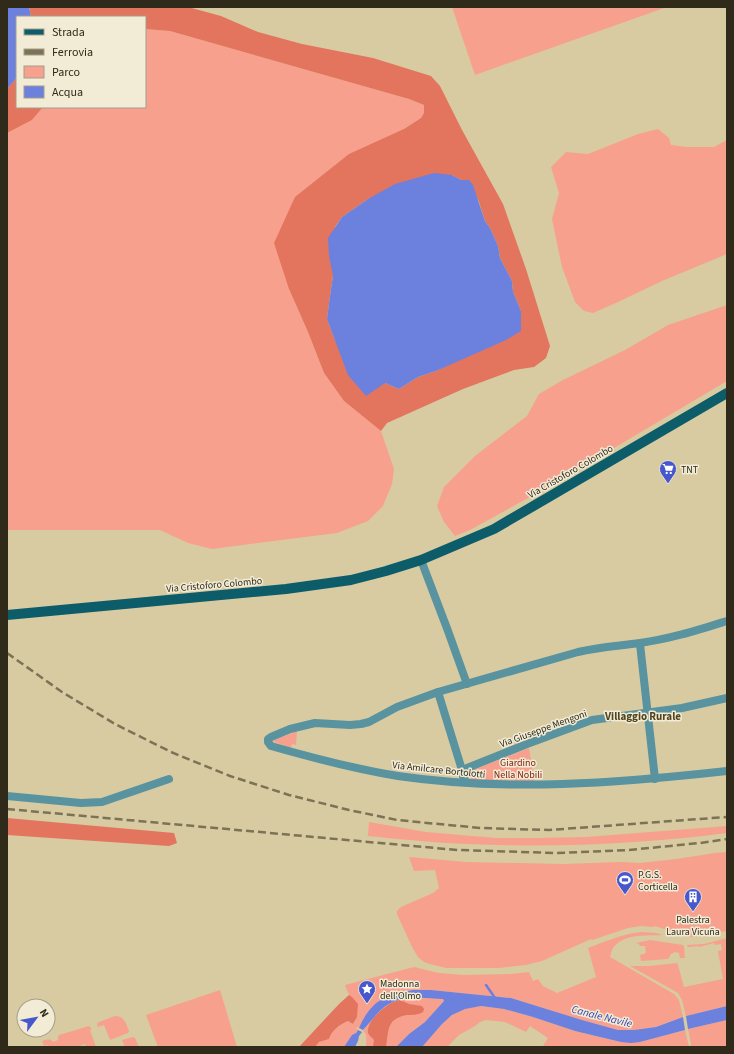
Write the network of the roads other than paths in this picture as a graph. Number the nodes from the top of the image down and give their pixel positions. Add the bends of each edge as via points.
1 (727, 393) edge
2 (421, 560) junction
3 (7, 615) edge
4 (727, 621) edge
5 (640, 644) junction
6 (467, 684) junction
7 (438, 692) junction
8 (727, 698) edge
9 (647, 712) junction
10 (462, 770) junction
11 (727, 771) edge
12 (169, 779) dead end
13 (655, 779) junction
14 (466, 782) junction
15 (7, 796) edge

1 - 2 main road, Via Cristoforo Colombo via 494,529
2 - 3 main road, Via Cristoforo Colombo via 351,580 286,589
2 - 6 street
4 - 5 street via 672,638
5 - 6 street via 600,647 578,652
5 - 9 street
6 - 7 street
7 - 10 street
7 - 14 street, Via Amilcare Bortolotti via 398,707 369,722 350,725 315,724 279,733 268,739 268,742 271,746 376,772
8 - 9 street, Via Giuseppe Mengoni via 682,708
9 - 10 street, Via Giuseppe Mengoni via 592,720
9 - 13 street
10 - 14 street
11 - 13 street, Via Amilcare Bortolotti
12 - 15 street via 102,802
13 - 14 street, Via Amilcare Bortolotti via 546,785

